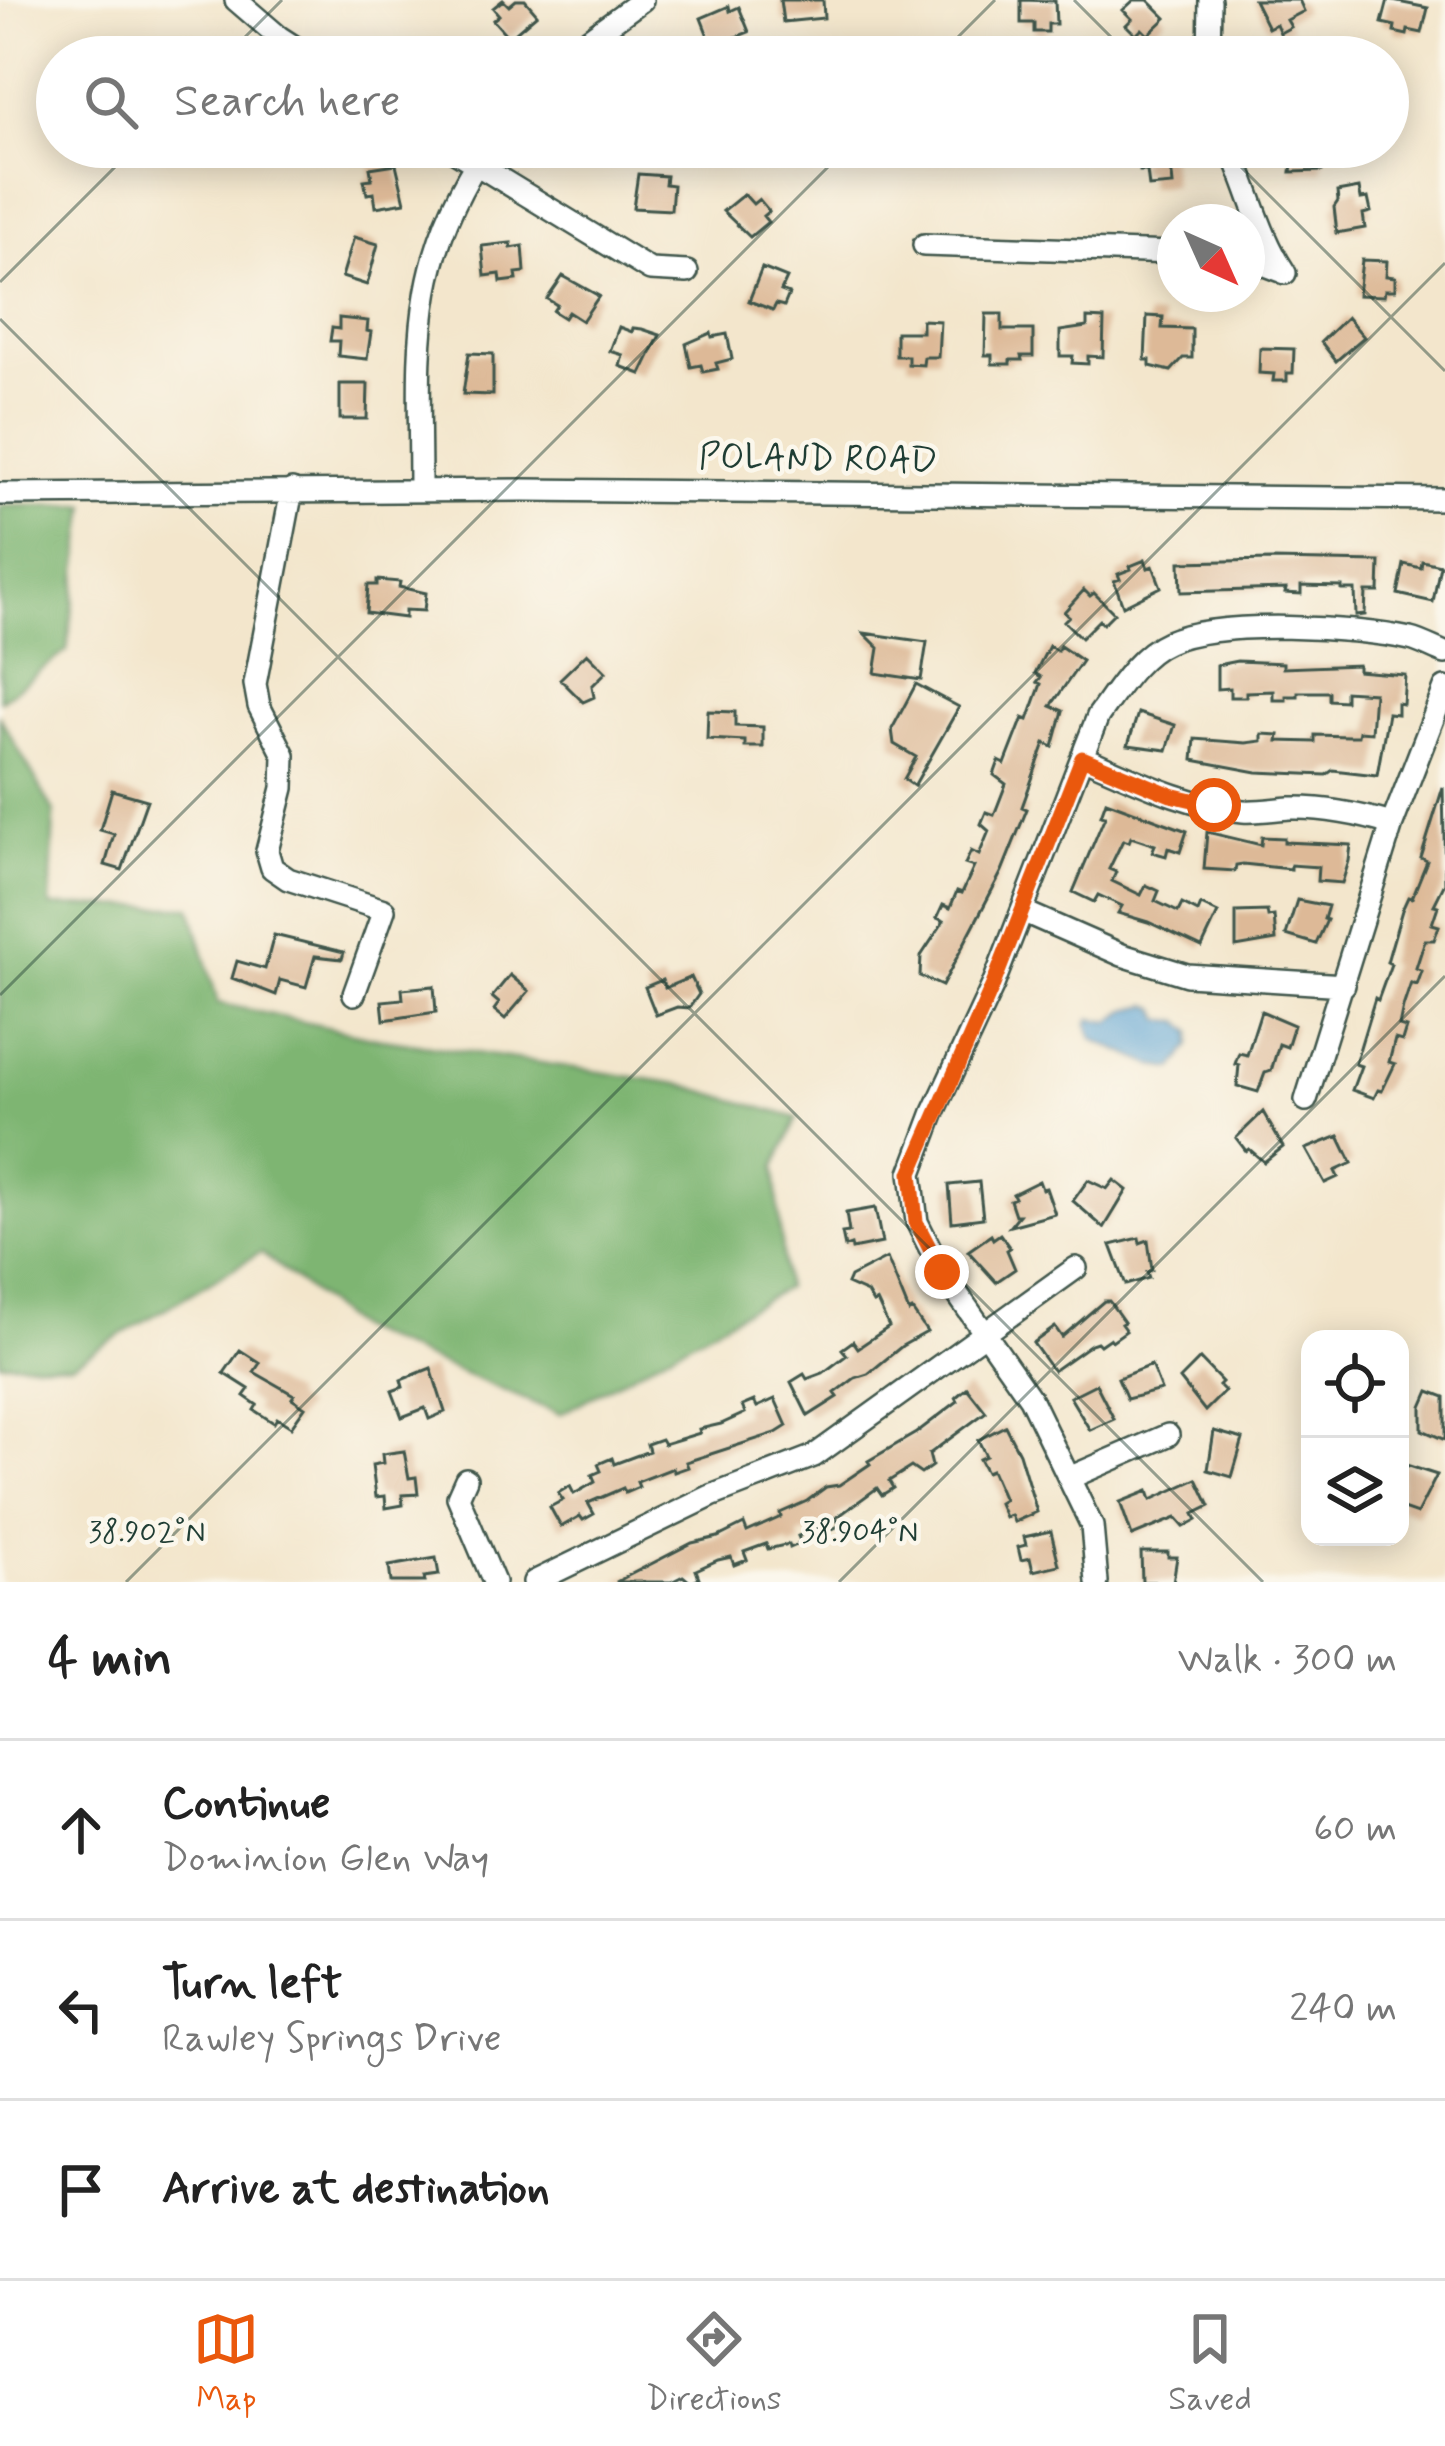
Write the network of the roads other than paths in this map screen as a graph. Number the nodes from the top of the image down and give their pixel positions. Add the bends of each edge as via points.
1 (236, 0) edge
2 (642, 0) edge
3 (1210, 0) edge
4 (278, 36) edge
5 (593, 36) edge
6 (1209, 36) edge
7 (475, 168) edge
8 (500, 168) edge
9 (1240, 168) edge
10 (1254, 204) edge
11 (1265, 243) edge
12 (925, 245) dead end
13 (1157, 252) edge
14 (1265, 265) edge
15 (687, 272) dead end
16 (292, 490) junction
17 (420, 490) junction
18 (0, 494) edge
19 (1445, 499) edge
20 (1445, 653) edge
21 (1445, 688) edge
22 (1082, 758) junction
23 (1392, 824) junction
24 (1022, 911) junction
25 (1344, 985) junction
26 (354, 994) dead end
27 (1306, 1100) dead end
28 (1076, 1268) dead end
29 (983, 1333) junction
30 (1168, 1435) dead end
31 (1069, 1478) junction
32 (466, 1480) dead end
33 (494, 1582) edge
34 (534, 1582) edge
35 (1097, 1582) edge

1 - 4 street
2 - 5 street
3 - 6 street
7 - 17 street via 447,217 425,289
8 - 15 street via 650,270
9 - 10 street
11 - 14 street via 1285,273
12 - 13 street
16 - 17 street, POLAND ROAD
16 - 18 street, POLAND ROAD
16 - 26 street via 255,684 284,754 267,851 272,868 288,878 384,910
17 - 19 street, POLAND ROAD
20 - 22 street via 1413,639 1316,629 1245,629 1166,643 1125,677
21 - 23 street
22 - 23 street via 1214,805 1353,812
22 - 24 street
23 - 25 street
24 - 25 street via 1187,975
24 - 29 street via 911,1173 916,1222
25 - 27 street
28 - 29 street
29 - 31 street via 1030,1397
29 - 34 street via 814,1456
30 - 31 street
31 - 35 street via 1092,1526
32 - 33 street via 458,1497

